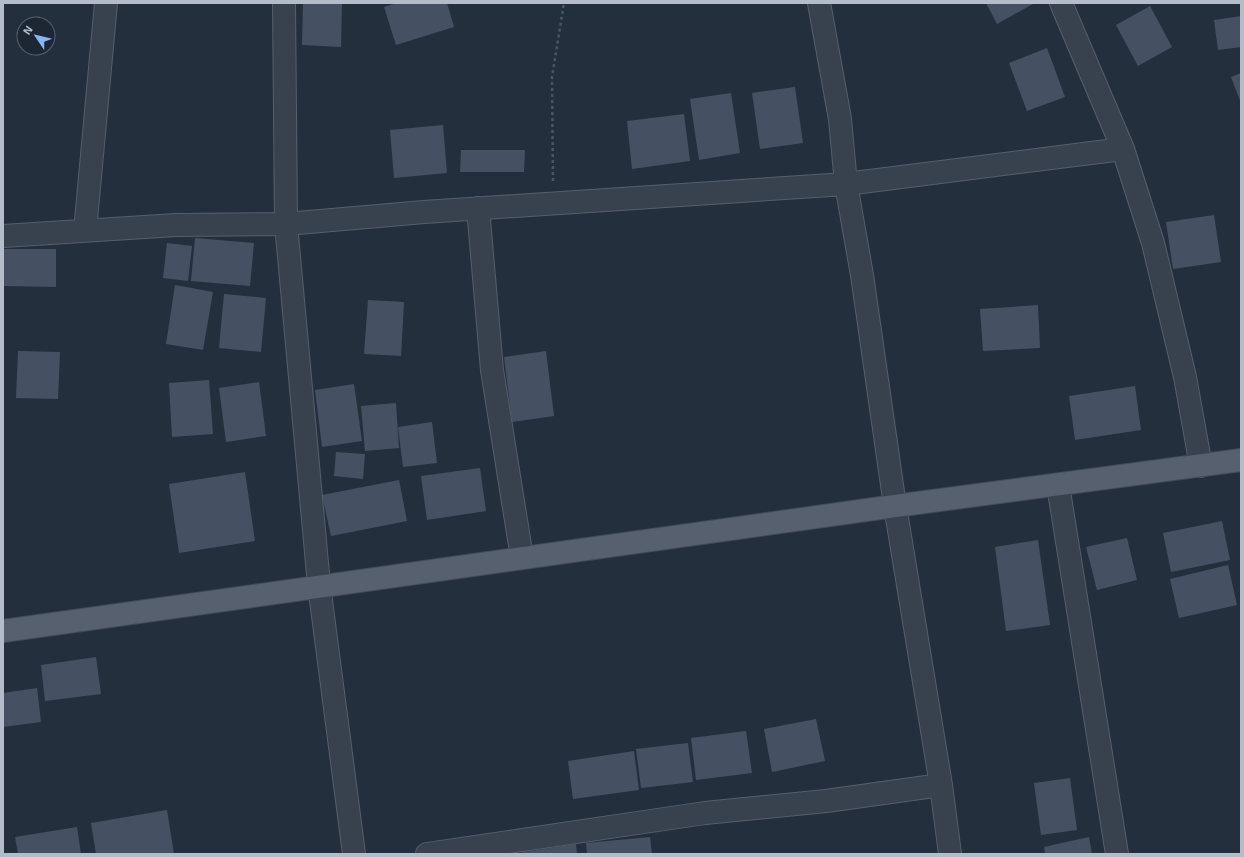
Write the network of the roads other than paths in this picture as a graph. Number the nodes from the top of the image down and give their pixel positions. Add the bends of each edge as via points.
1 (106, 3) edge
2 (284, 3) edge
3 (819, 3) edge
4 (1061, 3) edge
5 (1123, 149) junction
6 (846, 184) junction
7 (478, 208) junction
8 (286, 224) junction
9 (85, 231) junction
10 (3, 236) edge
11 (1241, 460) edge
12 (1201, 466) junction
13 (1058, 485) junction
14 (895, 506) junction
15 (522, 558) junction
16 (319, 585) junction
17 (3, 631) edge
18 (941, 785) junction
19 (354, 854) edge
20 (427, 854) edge
21 (950, 854) edge
22 (1117, 854) edge

1 - 9 street
2 - 8 street
3 - 6 street via 840,119
4 - 5 street
5 - 6 street
5 - 12 street via 1153,243 1185,377
6 - 7 street
6 - 14 street via 862,275
7 - 8 street
7 - 15 street via 492,370
8 - 9 street via 176,225
8 - 16 street
9 - 10 street
11 - 12 main road
12 - 13 main road
13 - 14 main road
13 - 22 street
14 - 15 main road
14 - 18 street
15 - 16 main road
16 - 17 main road
16 - 19 street
18 - 20 street via 826,801 705,813
18 - 21 street

